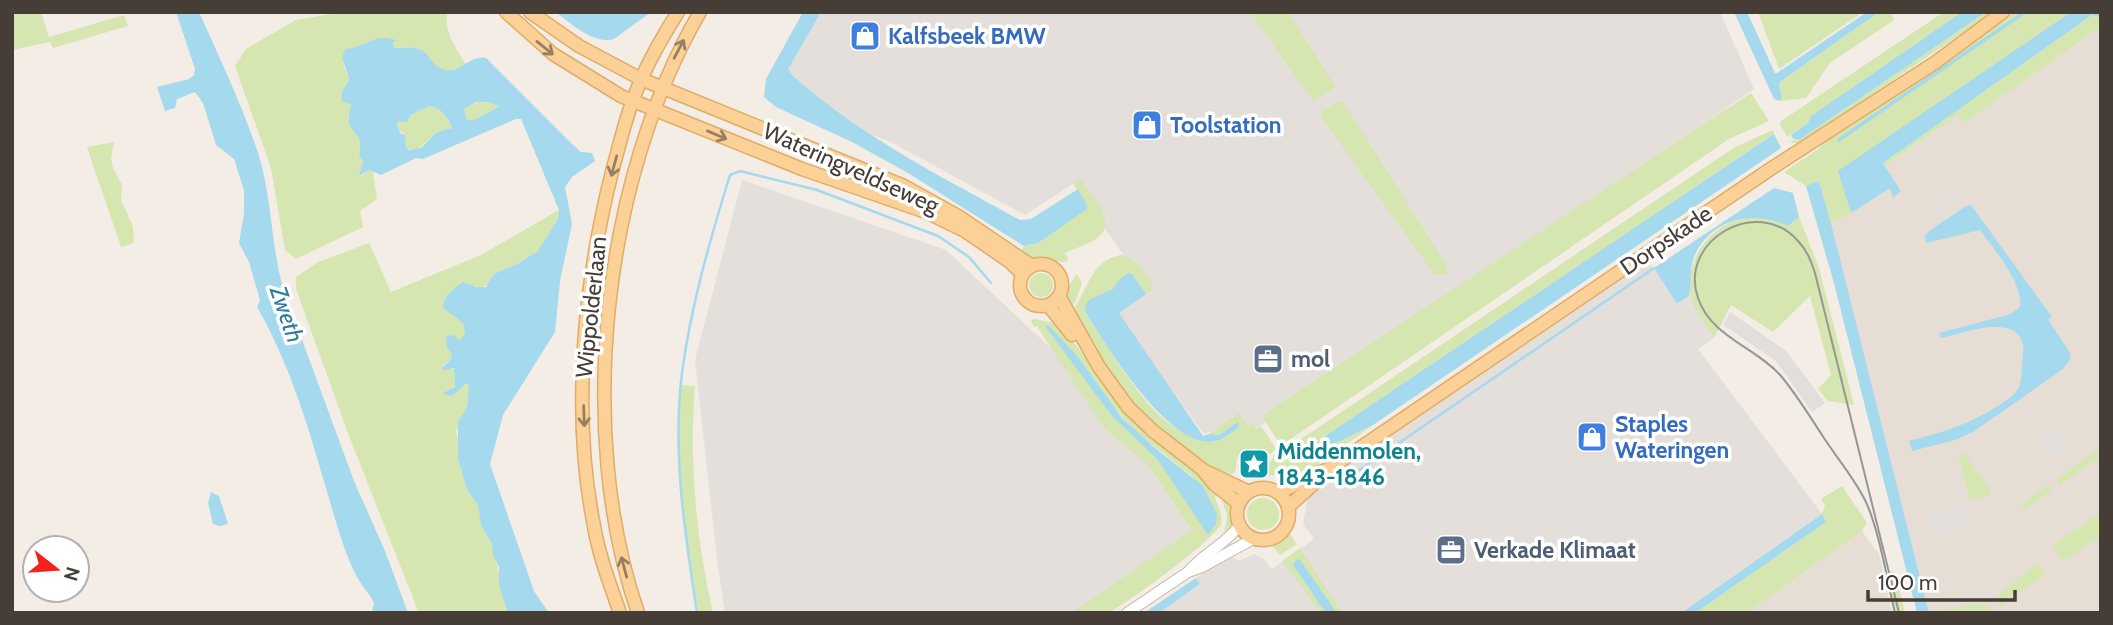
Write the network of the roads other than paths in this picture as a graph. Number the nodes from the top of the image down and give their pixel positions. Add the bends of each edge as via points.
1 (506, 12) edge
2 (530, 12) edge
3 (678, 12) edge
4 (700, 12) edge
5 (2003, 12) edge
6 (641, 79) junction
7 (661, 88) junction
8 (632, 101) junction
9 (653, 109) junction
10 (1027, 270) junction
11 (1059, 296) junction
12 (1048, 305) junction
13 (1099, 367) junction
14 (1202, 469) junction
15 (1329, 470) junction
16 (1249, 492) junction
17 (1279, 494) junction
18 (1239, 504) junction
19 (1288, 507) junction
20 (1239, 526) junction
21 (1253, 538) junction
22 (1188, 572) junction
23 (620, 613) edge
24 (638, 613) edge
25 (1127, 613) edge

1 -> 8 main road, Wateringveldseweg via 572,68
2 - 6 main road, Wateringveldseweg via 579,46
3 - 6 main road, Wippolderlaan
7 -> 4 main road, Wippolderlaan
5 - 15 main road, Dorpskade via 1936,62 1769,170
6 - 7 main road, Wateringveldseweg
6 - 8 main road, Wippolderlaan
7 - 9 main road, Wippolderlaan
7 - 10 main road, Wateringveldseweg via 904,186 958,216
8 - 9 main road, Wateringveldseweg
8 -> 23 main road, Wippolderlaan via 599,225 584,371 590,502
9 -> 10 main road, Wateringveldseweg via 802,169 926,212 965,230
24 -> 9 main road, Wippolderlaan via 609,488 605,375 615,260
10 - 11 main road via 1045,264 1057,271 1062,281
10 - 12 main road via 1020,286 1024,298 1033,305
11 - 12 main road
11 - 13 main road
12 - 13 main road
13 - 14 main road via 1128,407
14 - 16 main road
14 - 18 main road
15 - 17 main road, Dorpskade
15 - 19 main road, Dorpskade
16 - 17 main road via 1267,488
16 - 18 main road
17 - 19 main road
18 - 20 main road
19 - 21 main road via 1282,533 1264,541
20 - 21 main road
20 - 22 street
21 - 22 street
22 - 25 street

